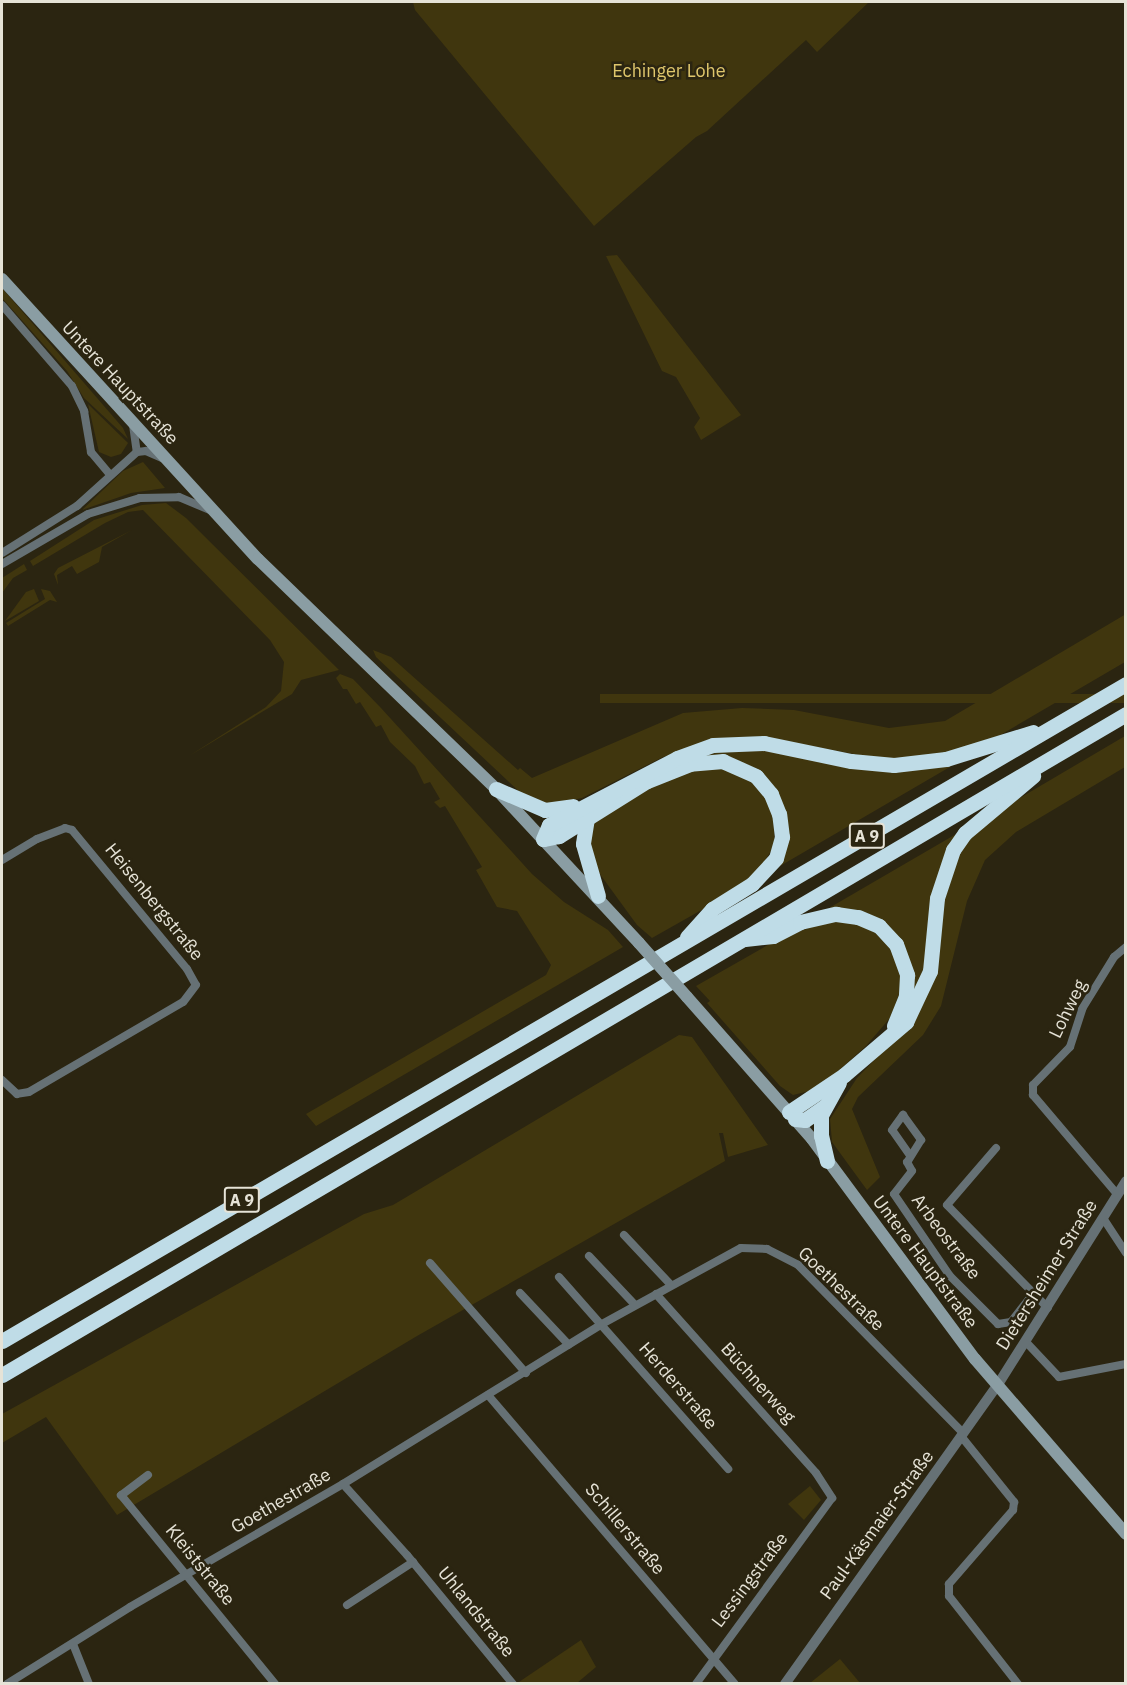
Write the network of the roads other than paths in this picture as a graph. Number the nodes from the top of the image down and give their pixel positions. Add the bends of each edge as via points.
1 (2, 279) edge
2 (2, 305) edge
3 (131, 422) junction
4 (137, 452) junction
5 (168, 462) junction
6 (110, 475) junction
7 (213, 512) junction
8 (2, 553) edge
9 (2, 564) edge
10 (1125, 684) edge
11 (1125, 714) edge
12 (1058, 724) junction
13 (1064, 750) junction
14 (496, 789) junction
15 (587, 811) junction
16 (543, 839) junction
17 (2, 860) edge
18 (598, 896) junction
19 (739, 940) junction
20 (1125, 947) edge
21 (677, 948) junction
22 (890, 1034) junction
23 (844, 1075) junction
24 (2, 1080) edge
25 (825, 1106) junction
26 (792, 1116) junction
27 (996, 1148) dead end
28 (909, 1154) dead end
29 (827, 1161) junction
30 (1125, 1181) edge
31 (1117, 1194) junction
32 (1103, 1218) junction
33 (624, 1235) dead end
34 (1125, 1253) edge
35 (589, 1256) dead end
36 (429, 1263) dead end
37 (559, 1277) dead end
38 (671, 1285) junction
39 (520, 1293) dead end
40 (656, 1294) junction
41 (1033, 1294) junction
42 (635, 1305) junction
43 (1048, 1308) junction
44 (602, 1324) junction
45 (2, 1341) edge
46 (1026, 1342) junction
47 (569, 1346) junction
48 (1125, 1364) edge
49 (526, 1373) junction
50 (2, 1375) edge
51 (997, 1386) junction
52 (488, 1395) junction
53 (962, 1435) junction
54 (728, 1469) dead end
55 (148, 1475) dead end
56 (343, 1484) junction
57 (832, 1498) joint
58 (1125, 1534) edge
59 (413, 1562) junction
60 (187, 1575) junction
61 (347, 1605) dead end
62 (73, 1644) junction
63 (713, 1658) junction
64 (7, 1683) edge
65 (89, 1683) edge
66 (275, 1683) edge
67 (513, 1683) edge
68 (696, 1683) edge
69 (735, 1683) edge
70 (785, 1683) edge
71 (1018, 1683) edge

1 - 3 main road, Untere Hauptstraße
2 - 6 street via 72,386 84,411 91,452
3 - 4 street
3 - 5 main road, Untere Hauptstraße
4 - 5 street via 146,451
4 - 6 street
5 - 7 main road, Untere Hauptstraße
6 - 8 street via 66,514
7 - 9 street via 179,497 140,498 82,517
7 - 14 main road, Untere Hauptstraße via 303,605
10 - 12 highway, A 9
11 - 13 highway, A 9
12 - 15 highway via 918,764 865,763 764,742 713,746 677,758
12 - 21 highway, A 9
13 - 19 highway, A 9
13 - 22 highway via 965,833 953,850 937,898 926,983 906,1022
14 - 15 highway via 545,810
14 - 16 main road, Untere Hauptstraße
15 - 16 highway via 559,836
15 - 18 highway via 583,844
15 - 21 highway via 647,781 702,762 723,761 746,769 771,794 782,826 776,858 752,884 712,909
16 - 18 main road, Untere Hauptstraße
17 - 24 street, Heisenbergstraße via 65,828 80,836 188,969 196,985 183,1002 29,1092 17,1094
18 - 26 main road, Untere Hauptstraße, bridge
19 - 22 highway via 772,936 800,922 830,915 858,917 879,926 896,944 907,975 903,1005
19 - 50 highway, A 9
20 - 31 street, Lohweg via 1114,957 1082,1009 1070,1047 1033,1085 1033,1095
21 - 45 highway, A 9
22 - 23 highway
23 - 25 highway
23 - 26 highway
25 - 26 highway via 805,1120
25 - 29 highway via 820,1124
26 - 29 main road, Untere Hauptstraße
27 - 41 street, Arbeostraße via 947,1205
28 - 41 street, Arbeostraße via 907,1162 912,1171 894,1194 950,1276 998,1324 1011,1322
29 - 51 main road, Untere Hauptstraße
30 - 31 street, Dietersheimer Straße
31 - 32 street, Dietersheimer Straße
32 - 34 street
32 - 43 street, Dietersheimer Straße
33 - 38 street
35 - 42 street
36 - 49 street
37 - 44 street
38 - 40 street, Goethestraße
38 - 53 street, Goethestraße via 741,1248 783,1254
39 - 47 street
40 - 42 street, Goethestraße
40 - 57 street, Büchnerweg via 816,1473
41 - 43 street, Arbeostraße
42 - 44 street, Goethestraße
43 - 46 street, Dietersheimer Straße
44 - 47 street, Goethestraße
44 - 54 street, Herderstraße
46 - 48 street via 1059,1377
46 - 51 street, Dietersheimer Straße
47 - 49 street, Goethestraße
49 - 52 street, Goethestraße
51 - 53 street, Paul-Käsmaier-Straße
51 - 58 main road, Untere Hauptstraße
52 - 56 street, Goethestraße
52 - 63 street, Schillerstraße
53 - 70 street, Paul-Käsmaier-Straße
53 - 71 street, Goethestraße via 1011,1493 1014,1502 1012,1510 948,1584 949,1596
55 - 60 street, Kleiststraße via 121,1495
56 - 59 street, Uhlandstraße
56 - 60 street, Goethestraße
57 - 63 street, Lessingstraße
59 - 61 street, Uhlandstraße
59 - 67 street, Uhlandstraße
60 - 62 street, Goethestraße
60 - 66 street, Kleiststraße
62 - 64 street, Goethestraße
62 - 65 street
63 - 68 street, Lessingstraße
63 - 69 street, Schillerstraße

